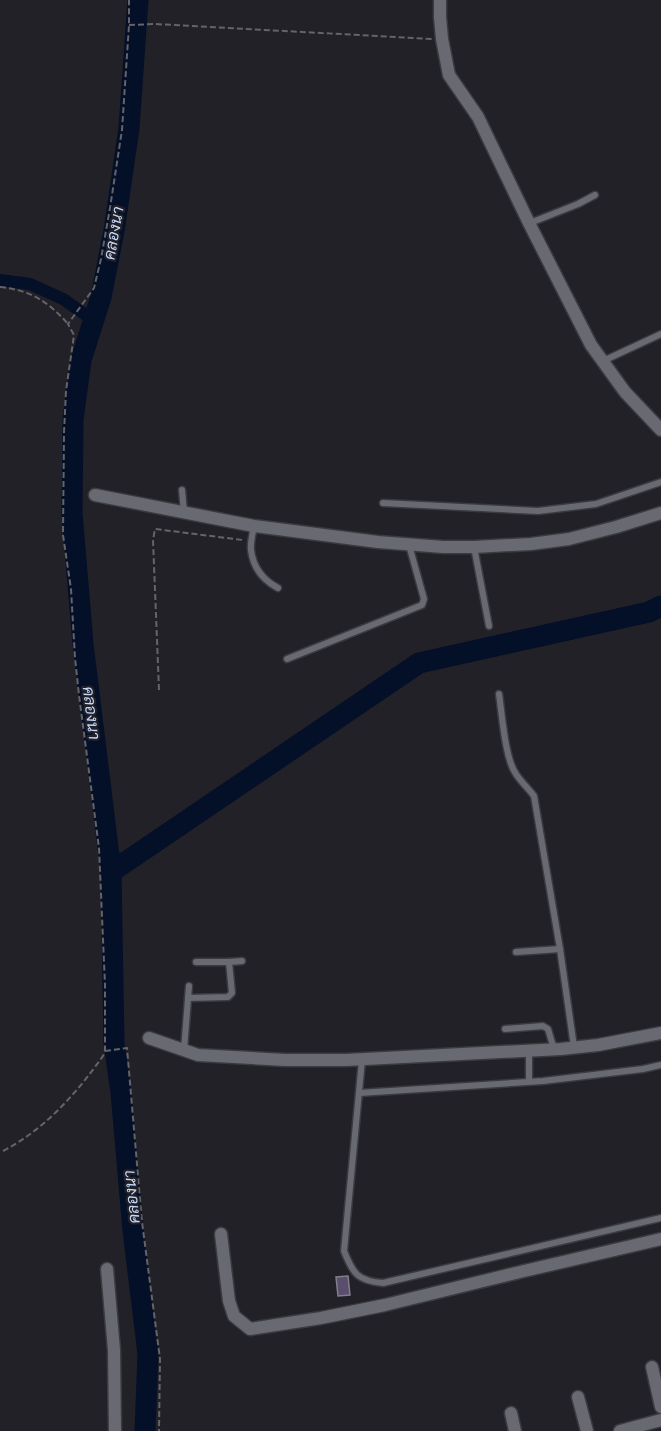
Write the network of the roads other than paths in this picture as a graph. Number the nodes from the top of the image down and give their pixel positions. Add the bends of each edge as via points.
1 (440, 0) edge
2 (595, 195) dead end
3 (529, 223) junction
4 (661, 334) edge
5 (602, 361) junction
6 (661, 430) edge
7 (661, 482) edge
8 (182, 490) dead end
9 (95, 495) dead end
10 (383, 502) dead end
11 (184, 512) junction
12 (661, 513) edge
13 (254, 526) junction
14 (409, 545) junction
15 (474, 547) junction
16 (278, 588) dead end
17 (489, 626) dead end
18 (287, 660) dead end
19 (499, 694) dead end
20 (560, 949) junction
21 (516, 952) dead end
22 (242, 961) dead end
23 (196, 962) dead end
24 (229, 962) junction
25 (189, 986) dead end
26 (188, 998) junction
27 (505, 1029) dead end
28 (661, 1033) edge
29 (149, 1038) dead end
30 (574, 1048) junction
31 (554, 1050) junction
32 (184, 1051) junction
33 (529, 1051) junction
34 (362, 1059) junction
35 (661, 1065) edge
36 (529, 1082) junction
37 (359, 1093) junction
38 (661, 1218) edge
39 (221, 1234) dead end
40 (661, 1239) edge
41 (107, 1269) dead end
42 (652, 1367) dead end
43 (578, 1396) dead end
44 (661, 1407) edge
45 (511, 1413) dead end
46 (661, 1420) edge
47 (649, 1427) edge
48 (115, 1431) edge
49 (515, 1431) edge
50 (587, 1431) edge
51 (620, 1431) edge

1 - 3 street via 448,75 478,117
2 - 3 lane
3 - 5 street
4 - 5 lane
5 - 6 street
7 - 10 lane via 596,504 538,511
8 - 11 lane
9 - 11 street
11 - 13 street
12 - 15 street via 569,539
13 - 14 street
13 - 16 lane via 251,549 256,566 267,582
14 - 15 street
14 - 18 lane via 424,599 422,605
15 - 17 lane
19 - 20 lane via 509,759 534,796
20 - 21 lane
20 - 30 lane
22 - 24 lane
23 - 24 lane
24 - 26 lane via 232,993 228,997
25 - 26 lane
26 - 32 lane
27 - 31 lane via 543,1026 548,1029
28 - 30 street
29 - 32 street
30 - 31 street
31 - 33 street
32 - 34 street via 264,1059
33 - 34 street
33 - 36 lane
34 - 37 lane
35 - 36 lane
36 - 37 lane
37 - 38 lane via 344,1251 356,1275 369,1282 383,1284
39 - 40 street via 229,1301 234,1316 250,1329 385,1305
41 - 48 street
42 - 44 street
43 - 50 street
45 - 49 street
46 - 47 street
47 - 51 street

